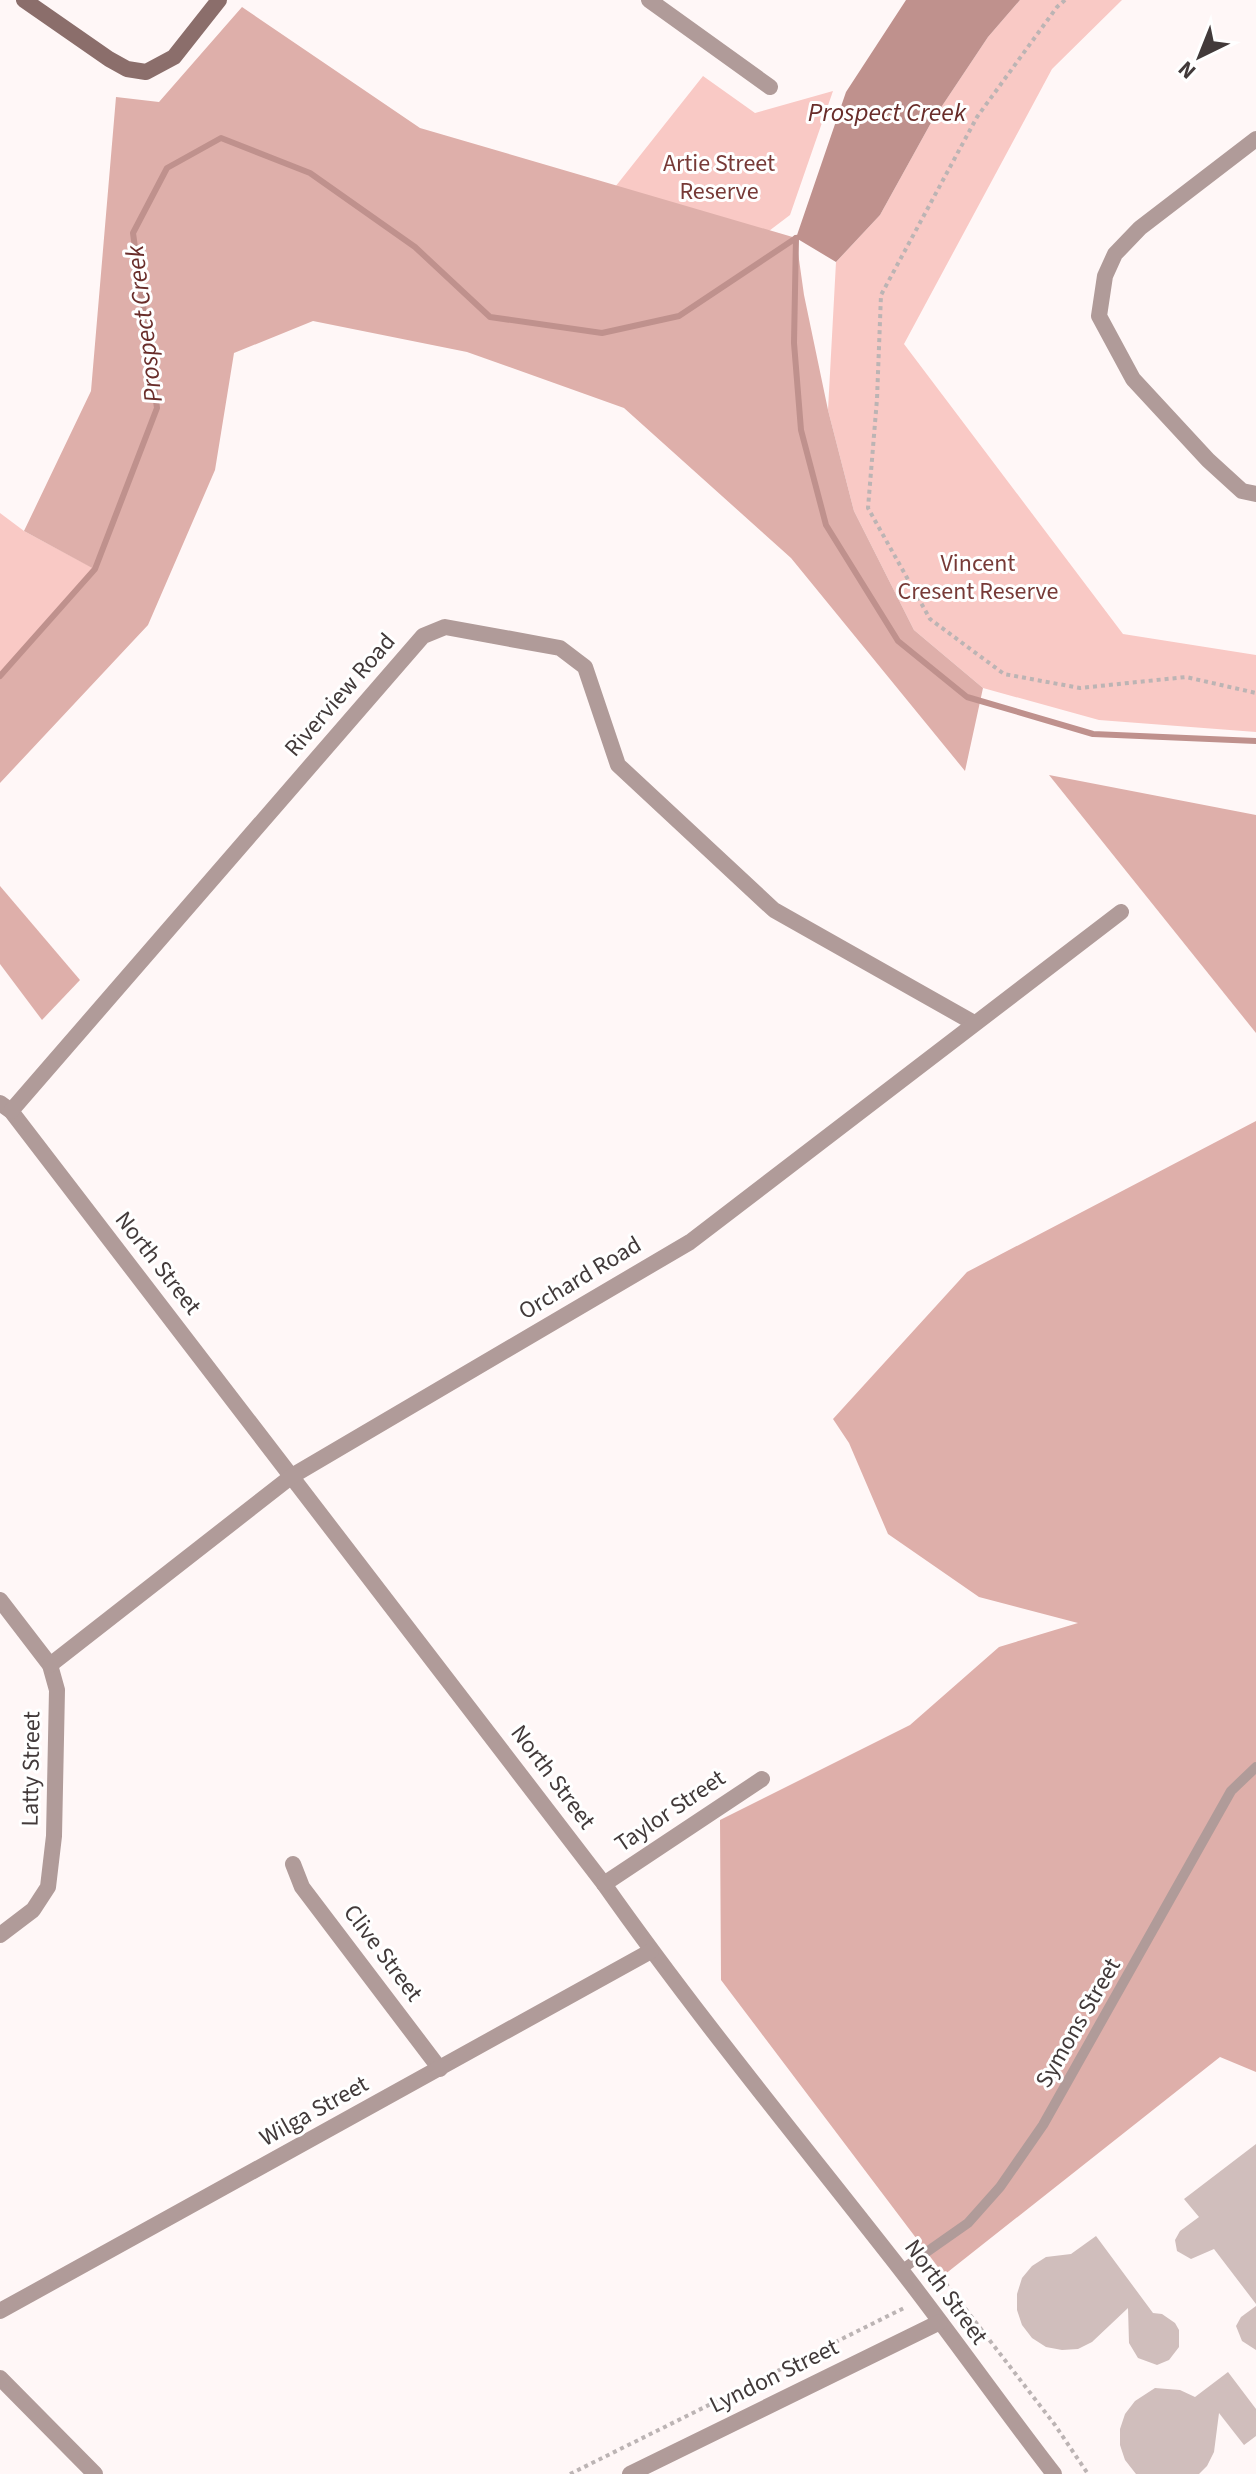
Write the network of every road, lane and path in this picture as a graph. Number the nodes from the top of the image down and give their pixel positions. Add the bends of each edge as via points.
1 (24, 0) edge
2 (219, 0) edge
3 (649, 0) edge
4 (1065, 0) edge
5 (770, 87) dead end
6 (1256, 139) edge
7 (1256, 494) edge
8 (1256, 693) edge
9 (1121, 912) dead end
10 (974, 1023) junction
11 (6, 1107) edge
12 (292, 1476) junction
13 (0, 1600) edge
14 (50, 1665) junction
15 (1256, 1767) edge
16 (762, 1779) dead end
17 (293, 1864) dead end
18 (604, 1884) junction
19 (0, 1935) edge
20 (651, 1951) junction
21 (440, 2069) junction
22 (901, 2270) junction
23 (947, 2285) dead end
24 (0, 2311) edge
25 (891, 2314) dead end
26 (940, 2322) junction
27 (0, 2378) edge
28 (95, 2474) edge
29 (570, 2474) edge
30 (630, 2474) edge
31 (1054, 2474) edge
32 (1088, 2474) edge

1 - 2 street via 109,59 146,72 174,57
3 - 5 street
4 - 8 path via 977,117 881,295 868,508 930,619 1004,674 1080,688 1186,677
6 - 7 street via 1140,228 1115,254 1105,276 1099,316 1133,379 1219,470 1242,491
9 - 10 street, Orchard Road
10 - 11 street, Riverview Road via 774,910 618,765 585,667 560,648 445,627 423,636
10 - 12 street, Orchard Road via 690,1242
11 - 12 street, North Street
12 - 14 street, Orchard Road
12 - 18 street, North Street
13 - 14 street, Latty Street
14 - 19 street, Latty Street via 57,1690 53,1863 48,1887 33,1910
15 - 22 lane, Symons Street via 1231,1791 1066,2086 1000,2187 968,2223
16 - 18 street, Taylor Street
17 - 21 street, Clive Street via 302,1887
18 - 20 street, North Street
20 - 21 street, Wilga Street
20 - 22 street, North Street
21 - 24 street, Wilga Street
22 - 26 street, North Street
23 - 32 path
25 - 29 path
26 - 30 street, Lyndon Street
26 - 31 street, North Street
27 - 28 street

